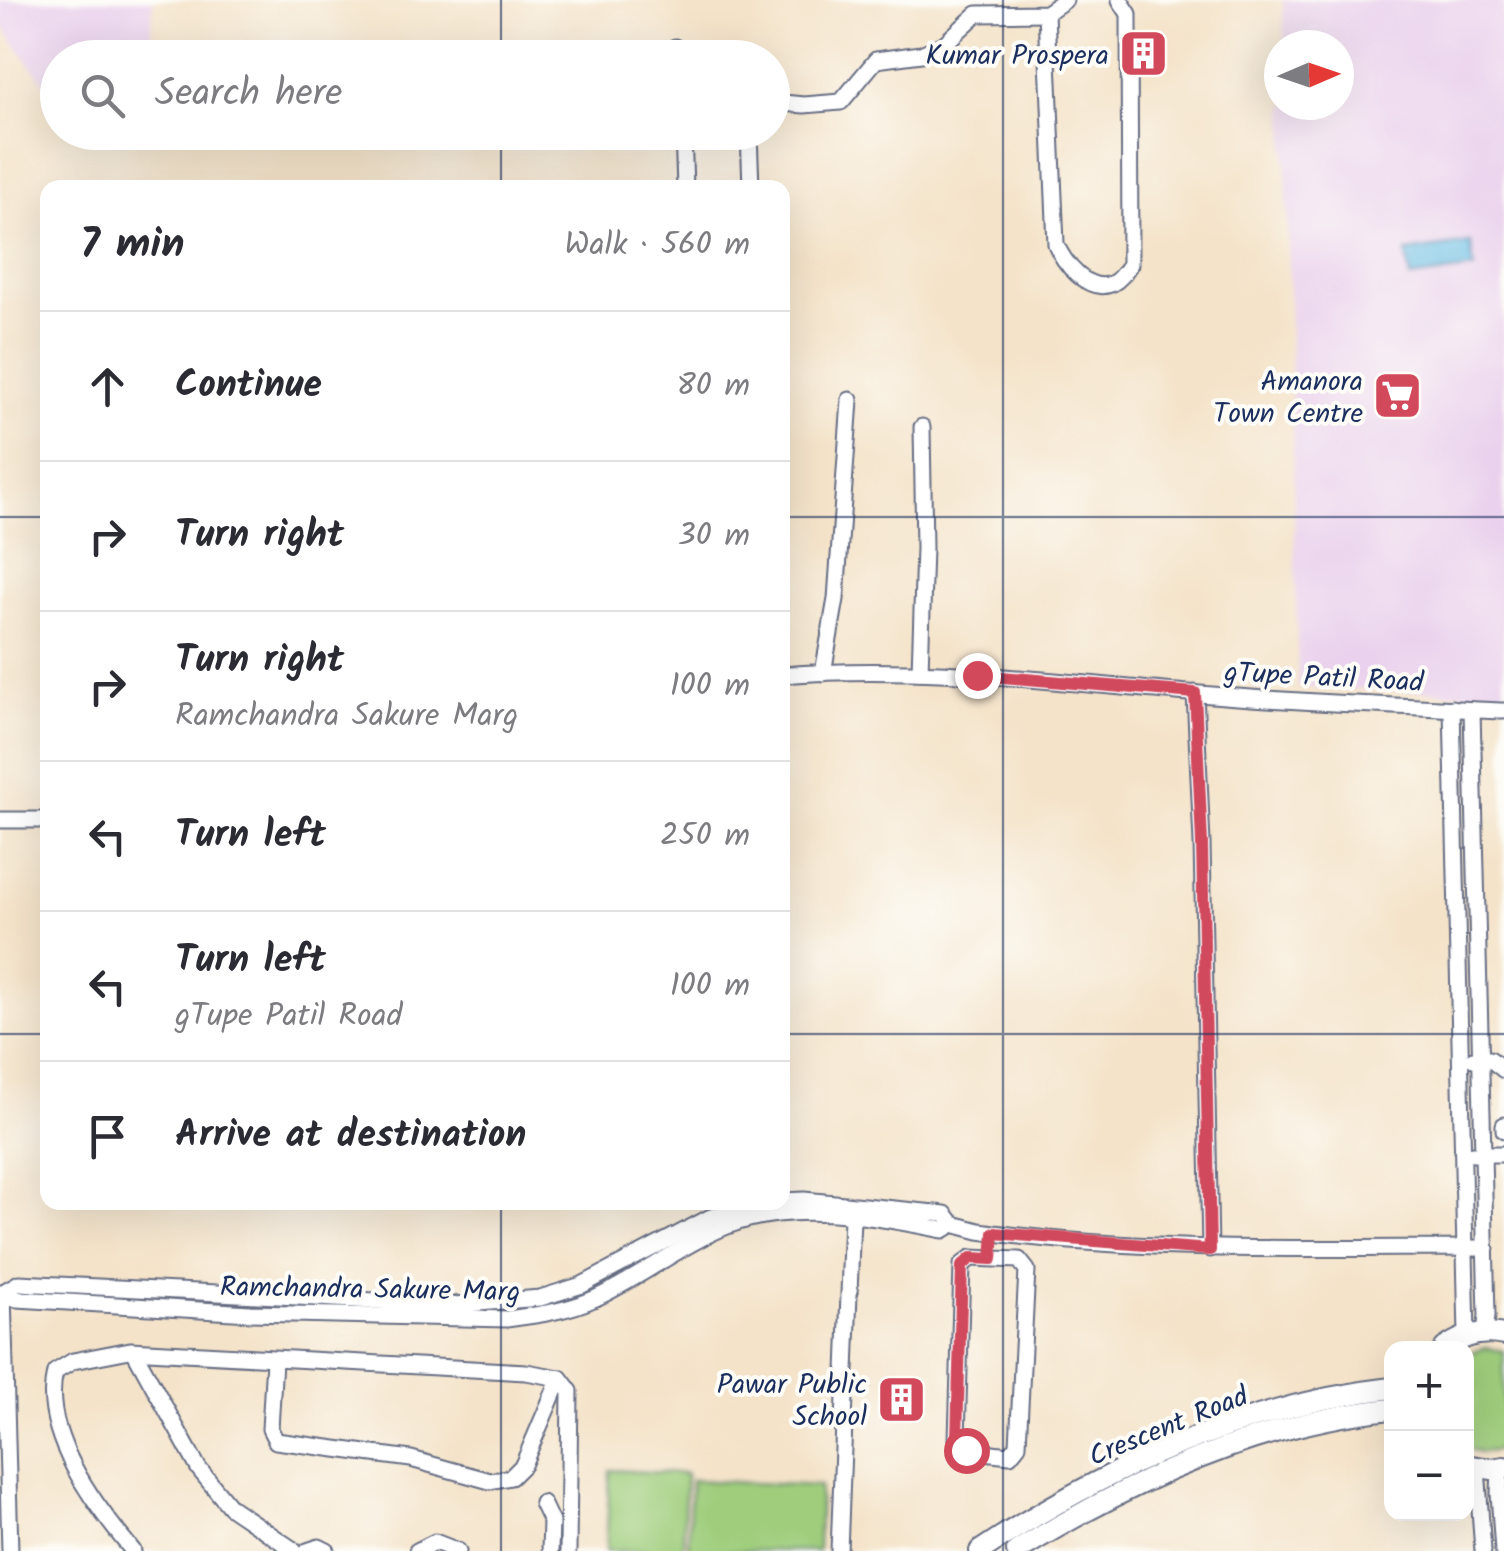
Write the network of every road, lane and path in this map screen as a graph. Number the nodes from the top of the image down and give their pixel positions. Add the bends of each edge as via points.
1 (1065, 0) edge
2 (1120, 0) edge
3 (1046, 14) junction
4 (790, 104) edge
5 (684, 150) edge
6 (750, 150) edge
7 (685, 180) edge
8 (751, 180) edge
9 (850, 400) dead end
10 (922, 427) dead end
11 (920, 672) junction
12 (823, 673) junction
13 (790, 675) edge
14 (1195, 693) junction
15 (1452, 708) junction
16 (1472, 710) junction
17 (1504, 711) edge
18 (0, 820) edge
19 (40, 820) edge
20 (1480, 1059) junction
21 (1461, 1060) junction
22 (1504, 1070) edge
23 (1463, 1154) junction
24 (1483, 1154) junction
25 (1504, 1154) edge
26 (790, 1201) edge
27 (737, 1210) edge
28 (852, 1217) junction
29 (953, 1224) junction
30 (1001, 1234) junction
31 (1466, 1248) junction
32 (1486, 1248) junction
33 (1210, 1250) junction
34 (630, 1258) junction
35 (999, 1260) junction
36 (639, 1274) junction
37 (1, 1292) edge
38 (94, 1294) junction
39 (1485, 1334) edge
40 (134, 1351) junction
41 (274, 1360) junction
42 (560, 1378) junction
43 (1384, 1389) edge
44 (1384, 1410) edge
45 (1474, 1467) edge
46 (1502, 1467) edge
47 (1474, 1482) edge
48 (542, 1503) dead end
49 (10, 1551) edge
50 (133, 1551) edge
51 (294, 1551) edge
52 (306, 1551) edge
53 (327, 1551) edge
54 (417, 1551) edge
55 (458, 1551) edge
56 (550, 1551) edge
57 (568, 1551) edge
58 (839, 1551) edge
59 (980, 1551) edge
60 (1017, 1551) edge
61 (1483, 1551) edge
62 (1503, 1551) edge

1 - 3 street
2 - 3 street via 1129,14 1130,264 1118,282 1106,286 1063,265 1056,244
3 - 4 street via 977,14 944,44 876,60 841,102
5 - 7 street
6 - 8 street
9 - 12 street via 836,599
10 - 11 street
11 - 12 street, gTupe Patil Road
11 - 14 street, gTupe Patil Road
12 - 13 street, gTupe Patil Road
14 - 15 street, gTupe Patil Road
14 - 33 street
15 - 16 street, gTupe Patil Road
15 - 21 street
16 - 17 street, gTupe Patil Road
16 - 20 street
18 - 19 street
20 - 21 street
20 - 22 street
20 - 24 street
21 - 23 street
23 - 24 street
23 - 31 street
24 - 25 street
24 - 32 street
26 - 29 street, Ramchandra Sakure Marg via 944,1214
27 - 34 street, Ramchandra Sakure Marg
28 - 29 street, Ramchandra Sakure Marg via 942,1230
28 - 36 street, Ramchandra Sakure Marg via 770,1215 732,1224
28 - 58 street
29 - 30 street, Ramchandra Sakure Marg
30 - 33 street, Ramchandra Sakure Marg
30 - 35 street
31 - 32 street, Ramchandra Sakure Marg
31 - 33 street, Ramchandra Sakure Marg
31 - 39 street
32 - 39 street
34 - 36 street
34 - 38 street, Ramchandra Sakure Marg via 582,1285 540,1298 474,1304
35 - 35 street via 1020,1260 1027,1270 1018,1444 1010,1455 966,1450 957,1439 962,1266 971,1258
36 - 38 street, Ramchandra Sakure Marg via 568,1308 507,1319 250,1313
37 - 38 street, Ramchandra Sakure Marg via 17,1300
37 - 49 street
40 - 41 street
40 - 50 street via 73,1360 55,1372 50,1392 62,1444
40 - 51 street via 199,1469 230,1506
41 - 42 street
41 - 42 street via 270,1429 276,1441 411,1459 490,1481 512,1477 523,1465
42 - 57 street via 570,1390
43 - 59 main road, Crescent Road via 1315,1400 1185,1444 1054,1506
44 - 60 main road, Crescent Road via 1320,1420 1192,1462
45 - 46 main road
46 - 62 street
47 - 61 street
48 - 56 street via 551,1522
52 - 53 street
54 - 55 street via 435,1542

